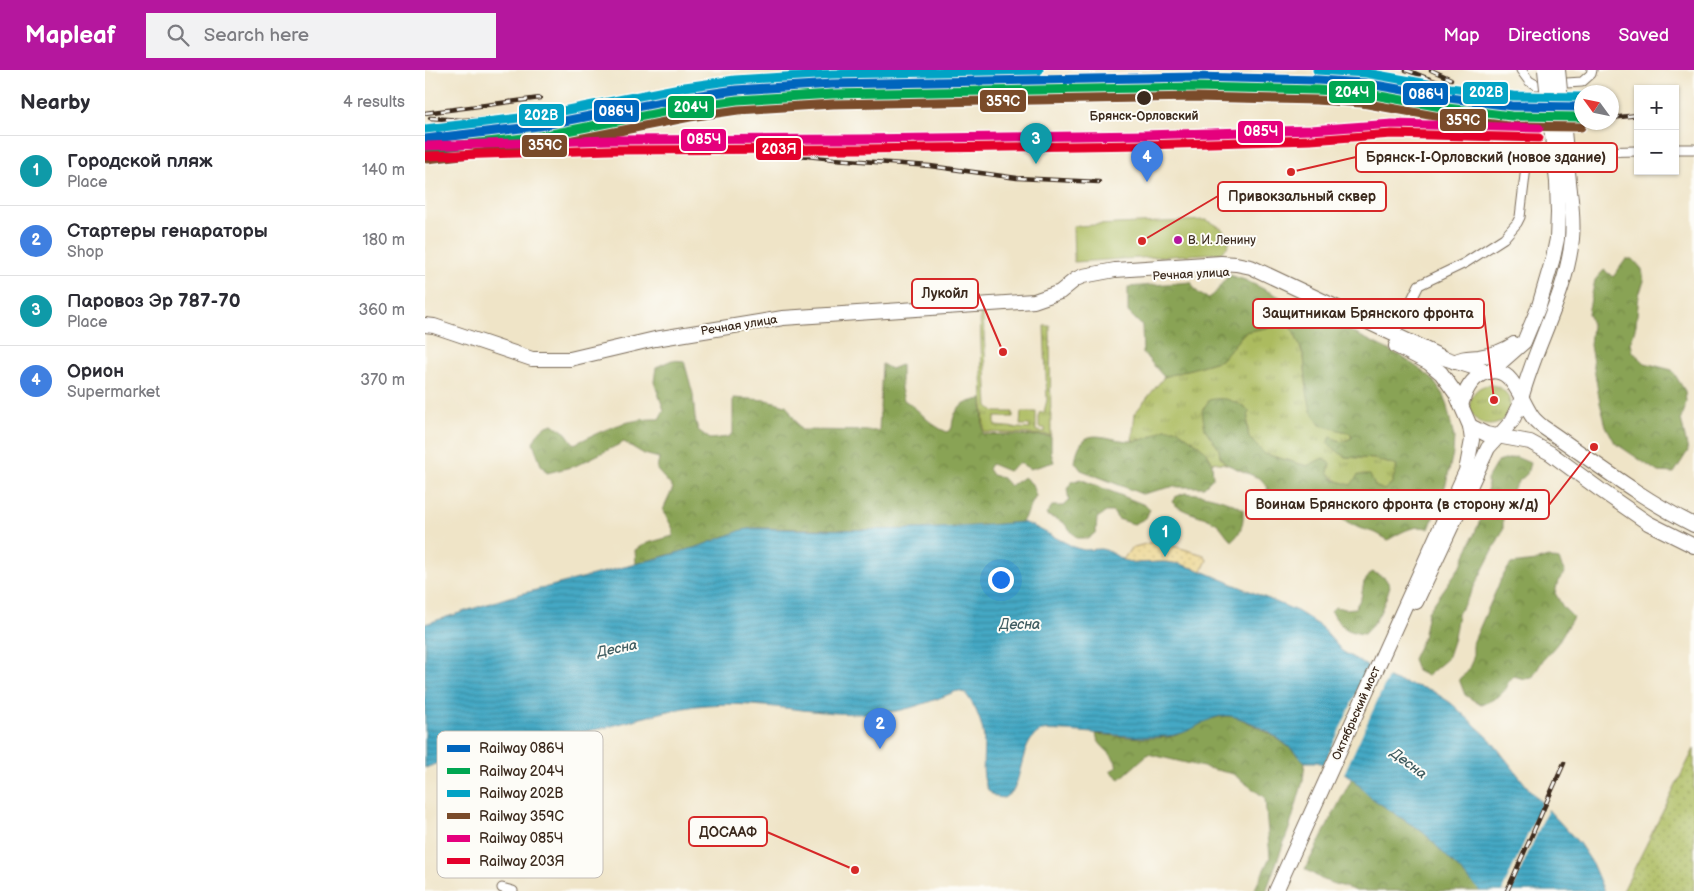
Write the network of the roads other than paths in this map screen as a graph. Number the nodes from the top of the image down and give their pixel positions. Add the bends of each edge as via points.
1 (1521, 70) edge
2 (1545, 70) edge
3 (1558, 70) edge
4 (1591, 72) edge
5 (1679, 149) edge
6 (1694, 149) edge
7 (1634, 151) edge
8 (1563, 182) junction
9 (1060, 292) junction
10 (1539, 306) junction
11 (425, 326) edge
12 (1394, 335) junction
13 (1454, 362) junction
14 (1489, 372) junction
15 (1521, 398) junction
16 (1461, 406) junction
17 (1470, 426) junction
18 (1498, 436) junction
19 (1694, 525) edge
20 (1440, 538) junction
21 (1694, 546) edge
22 (502, 888) dead end
23 (513, 891) edge
24 (1276, 891) edge
25 (1284, 891) edge

1 - 4 street via 1536,85 1582,82
2 - 8 main road, bridge
3 - 8 main road, bridge
5 - 6 street
7 - 12 street via 1539,153 1531,159 1525,167 1517,224 1504,238 1465,263 1419,285
8 - 10 main road via 1557,239
8 - 15 main road via 1572,208 1572,239 1563,278
9 - 11 main road, Речная улица via 1034,301 1003,304 783,318 655,339 570,360 532,359 434,326
9 - 12 main road, Речная улица via 1077,279 1115,270 1236,264
9 - 16 main road, Речная улица via 1067,294 1099,280 1189,272 1239,273 1429,363 1441,373
10 - 13 main road via 1525,333 1515,344 1496,353
10 - 14 main road via 1524,342
12 - 13 main road, Речная улица
13 - 14 main road, Речная улица
14 - 15 main road via 1507,376
14 - 16 main road via 1473,381
15 - 18 main road via 1516,415
15 - 19 main road via 1543,427 1603,470
16 - 17 main road
17 - 18 main road
17 - 20 main road via 1472,440 1466,471
18 - 20 main road via 1488,448
18 - 21 main road via 1530,442 1550,453 1648,522
20 - 24 main road, Октябрьский мост
20 - 25 main road, Октябрьский мост
22 - 23 street

